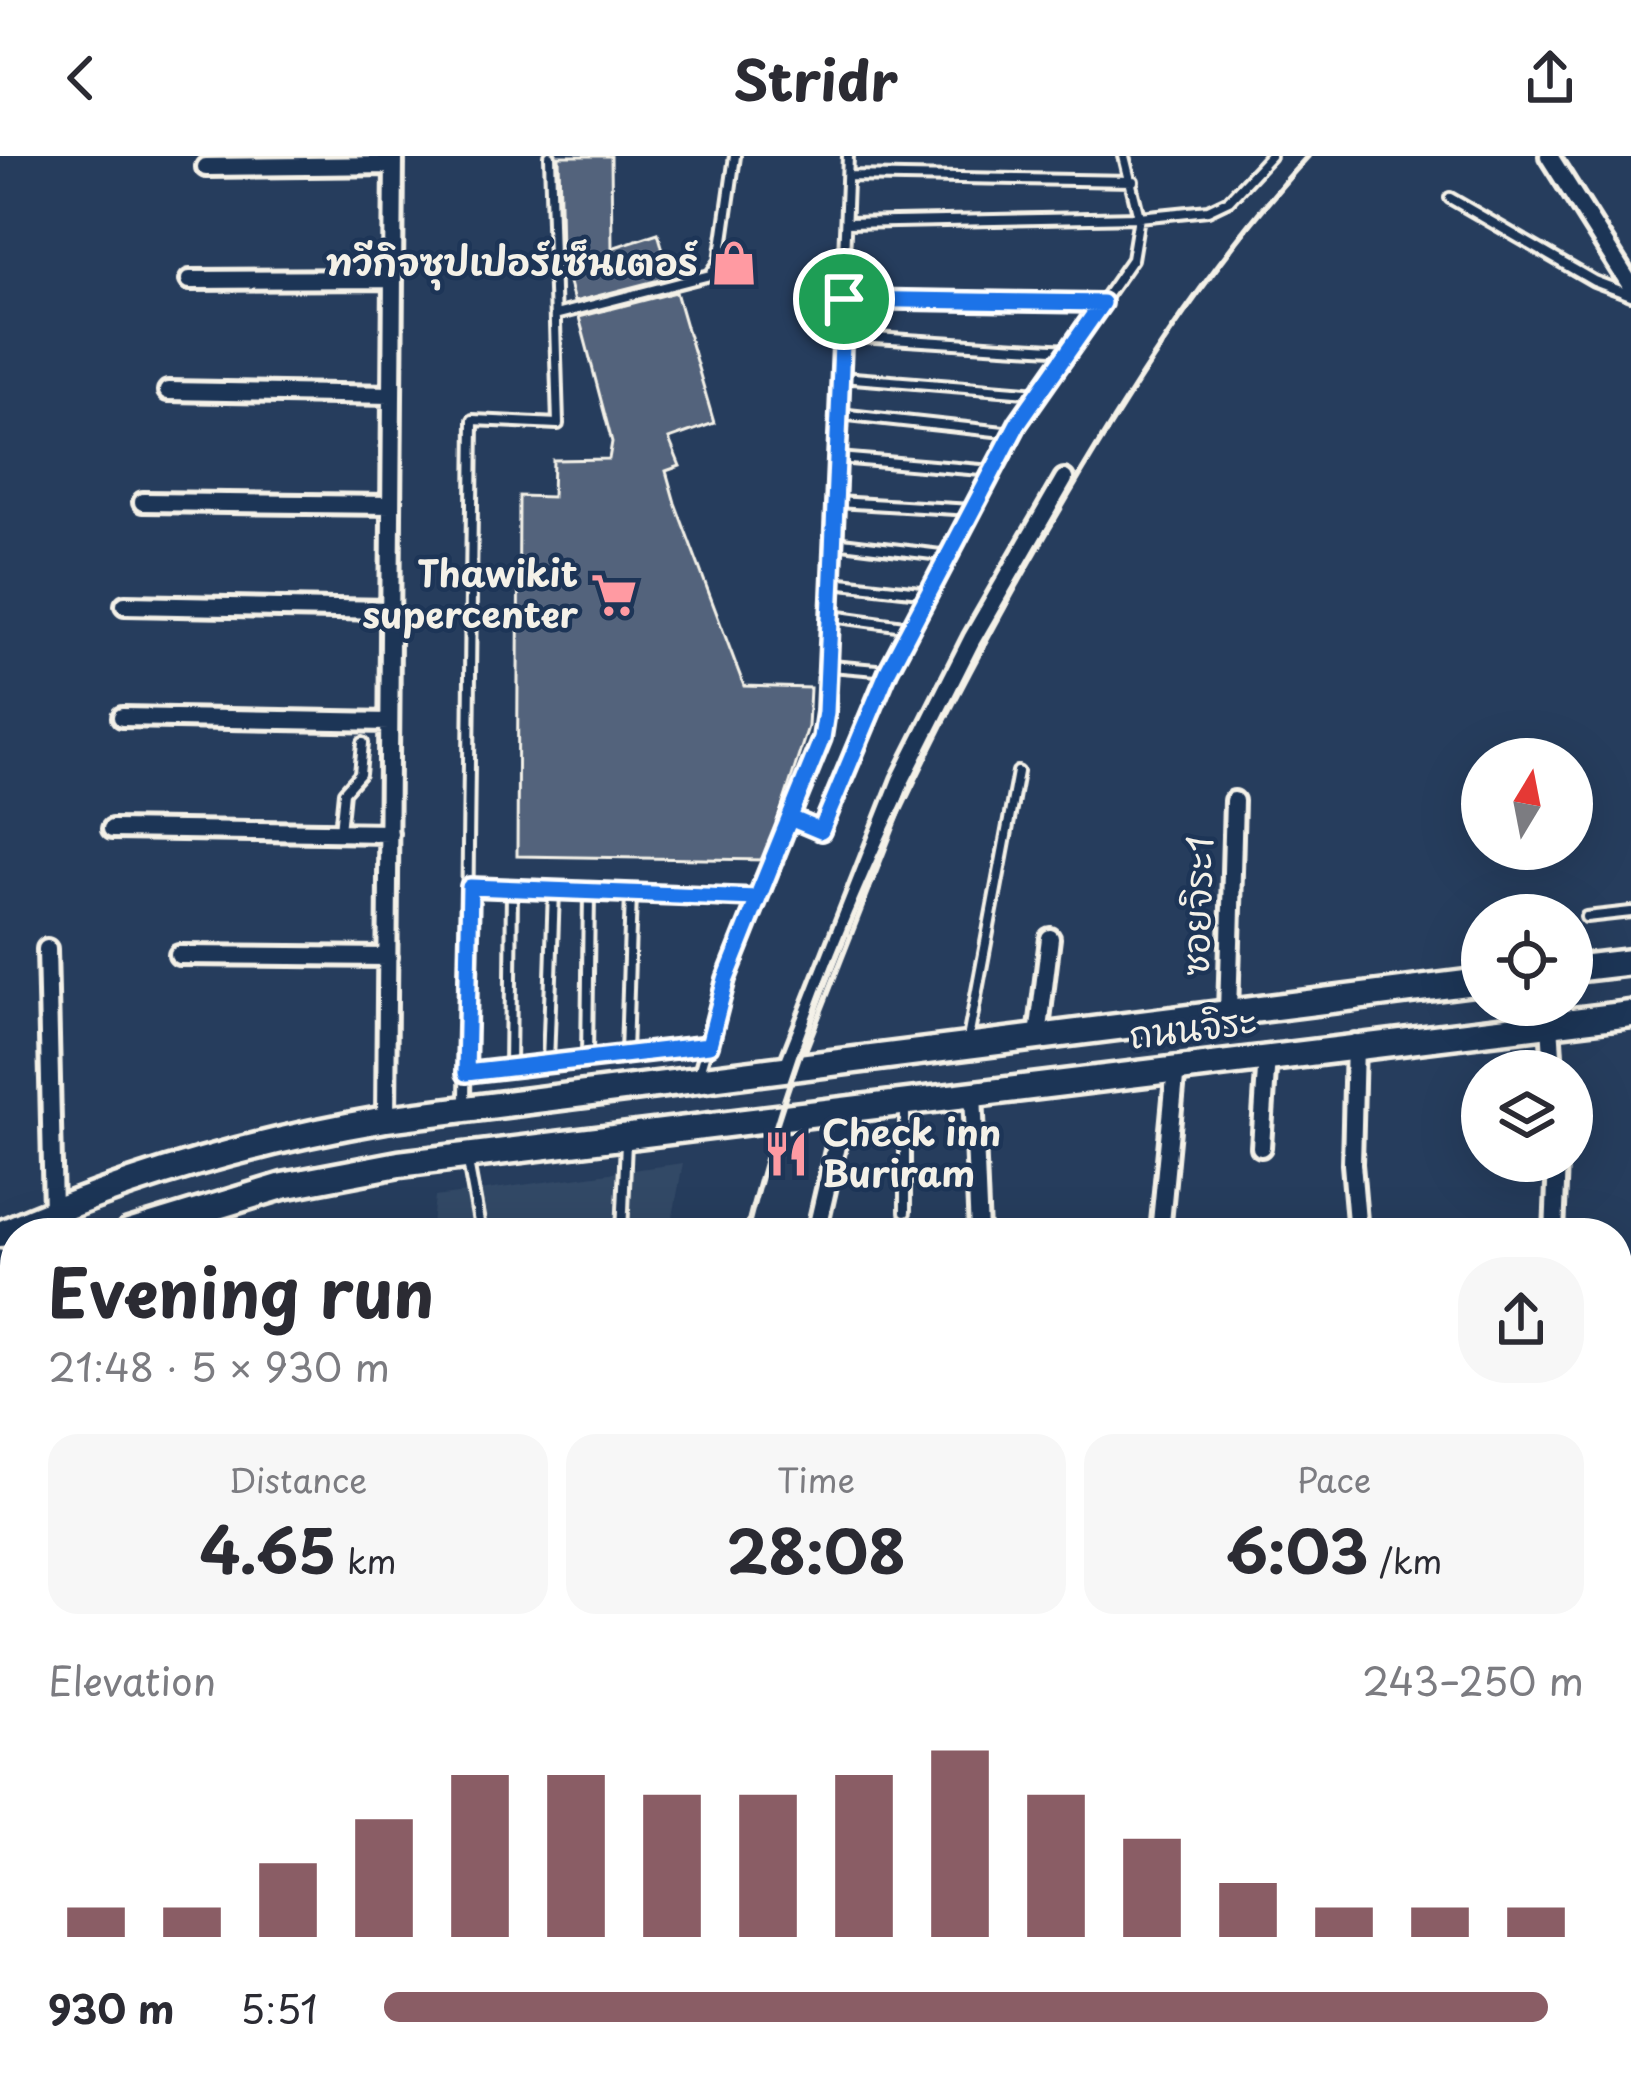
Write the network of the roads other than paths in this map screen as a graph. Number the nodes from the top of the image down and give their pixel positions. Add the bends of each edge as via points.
1 (550, 156) edge
2 (734, 156) edge
3 (848, 156) edge
4 (1124, 156) edge
5 (1270, 156) edge
6 (1549, 156) edge
7 (394, 160) edge
8 (206, 167) dead end
9 (848, 176) junction
10 (1133, 181) junction
11 (1450, 198) dead end
12 (1139, 217) junction
13 (846, 223) junction
14 (393, 279) junction
15 (190, 280) dead end
16 (1631, 290) edge
17 (844, 299) junction
18 (1102, 303) junction
19 (555, 315) junction
20 (842, 337) junction
21 (1069, 350) junction
22 (841, 377) junction
23 (167, 391) dead end
24 (1039, 393) junction
25 (392, 395) junction
26 (839, 414) junction
27 (1013, 433) junction
28 (838, 458) junction
29 (993, 471) junction
30 (1064, 479) dead end
31 (143, 502) dead end
32 (836, 502) junction
33 (391, 505) junction
34 (973, 510) junction
35 (834, 542) junction
36 (949, 556) junction
37 (833, 582) junction
38 (929, 592) junction
39 (125, 605) dead end
40 (390, 610) junction
41 (832, 616) junction
42 (911, 627) junction
43 (831, 666) junction
44 (888, 671) junction
45 (122, 718) dead end
46 (389, 722) junction
47 (362, 743) dead end
48 (1018, 772) dead end
49 (1234, 801) dead end
50 (790, 818) junction
51 (112, 830) dead end
52 (340, 833) junction
53 (388, 833) junction
54 (470, 887) junction
55 (512, 889) junction
56 (554, 890) junction
57 (589, 891) junction
58 (631, 893) junction
59 (757, 898) junction
60 (1631, 912) edge
61 (1593, 916) edge
62 (1050, 938) dead end
63 (47, 949) dead end
64 (179, 956) dead end
65 (388, 957) junction
66 (1631, 962) edge
67 (1593, 967) edge
68 (1461, 984) edge
69 (1228, 1013) junction
70 (1631, 1014) edge
71 (1593, 1019) edge
72 (1529, 1026) edge
73 (1038, 1037) junction
74 (1355, 1043) junction
75 (709, 1045) junction
76 (967, 1046) junction
77 (626, 1054) junction
78 (1267, 1055) junction
79 (587, 1059) junction
80 (548, 1064) junction
81 (1176, 1067) junction
82 (510, 1068) junction
83 (780, 1070) junction
84 (466, 1073) junction
85 (697, 1078) junction
86 (973, 1093) junction
87 (904, 1101) junction
88 (845, 1107) junction
89 (465, 1110) junction
90 (765, 1116) junction
91 (386, 1119) junction
92 (626, 1135) junction
93 (1261, 1148) dead end
94 (467, 1155) junction
95 (1556, 1182) edge
96 (53, 1210) junction
97 (905, 1212) dead end
98 (35, 1218) edge
99 (177, 1218) edge
100 (478, 1218) edge
101 (623, 1218) edge
102 (819, 1218) edge
103 (978, 1218) edge
104 (1161, 1218) edge
105 (1357, 1218) edge
106 (1555, 1218) edge

1 - 19 lane
2 - 19 lane via 720,261 710,275
3 - 9 lane
4 - 10 lane
5 - 12 lane via 1229,200 1208,210
6 - 16 street
7 - 8 street
7 - 14 street
9 - 10 lane
9 - 13 lane
10 - 12 lane
11 - 16 lane via 1594,281
12 - 13 lane
12 - 18 lane via 1132,259
13 - 17 lane
14 - 15 street
14 - 25 street
17 - 18 lane
17 - 20 lane
18 - 21 lane
19 - 54 lane via 559,424 473,420
20 - 21 lane
20 - 22 lane
21 - 24 lane
22 - 24 lane
22 - 26 lane
23 - 25 street
24 - 27 lane
25 - 33 street
26 - 27 lane
26 - 28 lane
27 - 29 lane
28 - 29 lane
28 - 32 lane
29 - 34 lane
30 - 83 street via 901,781
31 - 33 street
32 - 34 lane
32 - 35 lane
33 - 40 street
34 - 36 lane
35 - 36 lane
35 - 37 lane
36 - 38 lane
37 - 38 lane
37 - 41 lane
38 - 42 lane
39 - 40 street
40 - 46 street
41 - 42 lane
41 - 43 lane
42 - 44 lane
43 - 44 lane
43 - 50 lane via 822,738
44 - 50 lane via 821,831
45 - 46 street
46 - 53 street
47 - 52 lane
48 - 76 lane
49 - 69 street, ซอยจิระ1
50 - 59 lane
51 - 52 street
52 - 53 street
53 - 65 street
54 - 55 lane
54 - 84 lane
55 - 56 lane
55 - 82 lane
56 - 57 lane
56 - 80 lane
57 - 58 lane
57 - 79 lane
58 - 59 lane
58 - 77 lane
59 - 75 lane
60 - 61 lane
62 - 73 street
63 - 96 street
64 - 65 street
65 - 91 street
66 - 67 main road
68 - 69 main road, ถนนจิระ
69 - 73 main road, ถนนจิระ
70 - 71 main road, ถนนจิระ
72 - 74 main road, ถนนจิระ
73 - 76 main road, ถนนจิระ
74 - 78 main road, ถนนจิระ
74 - 105 street
75 - 77 lane
75 - 85 lane
76 - 83 main road, ถนนจิระ
77 - 79 lane
78 - 81 main road, ถนนจิระ
78 - 93 street
79 - 80 lane
80 - 82 lane
81 - 86 main road, ถนนจิระ
81 - 104 street
82 - 84 lane
83 - 85 main road, ถนนจิระ
83 - 90 main road
84 - 89 lane
85 - 89 main road, ถนนจิระ
86 - 87 main road, ถนนจิระ
86 - 103 street
87 - 88 main road, ถนนจิระ
87 - 97 lane
88 - 90 main road, ถนนจิระ
88 - 102 street
89 - 91 main road, ถนนจิระ
90 - 92 main road, ถนนจิระ
91 - 96 main road, ถนนจิระ via 170,1166
92 - 94 main road, ถนนจิระ
92 - 101 lane
94 - 99 main road, ถนนจิระ via 283,1186
94 - 100 lane
95 - 106 street
96 - 98 main road, ถนนจิระ

